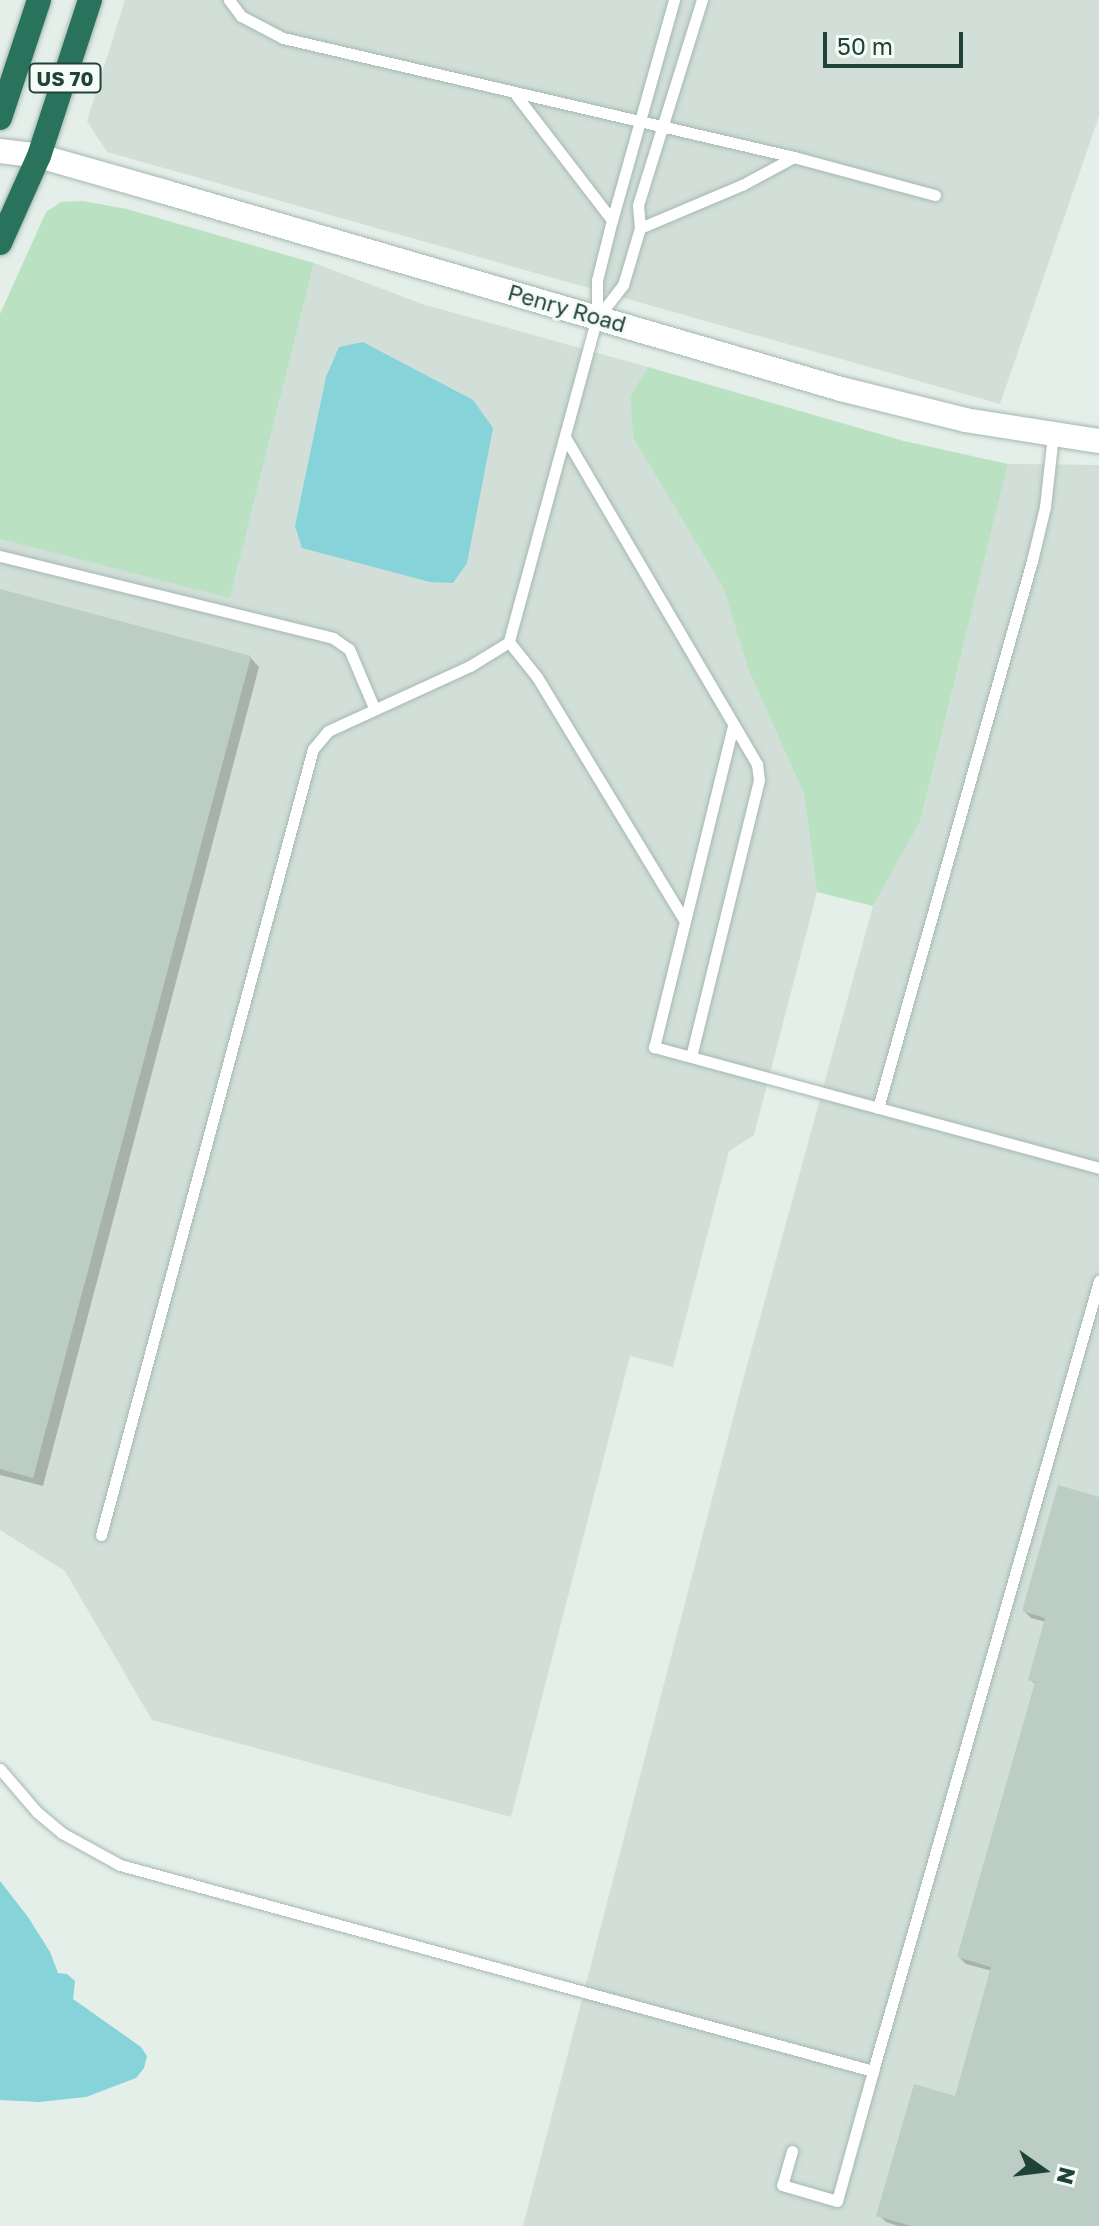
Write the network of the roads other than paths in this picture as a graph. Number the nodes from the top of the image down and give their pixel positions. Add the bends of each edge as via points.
1 (39, 0) edge
2 (90, 0) edge
3 (229, 0) edge
4 (674, 0) edge
5 (702, 0) edge
6 (516, 94) junction
7 (0, 118) edge
8 (638, 122) junction
9 (661, 127) junction
10 (0, 138) edge
11 (0, 151) edge
12 (39, 156) junction
13 (794, 157) junction
14 (935, 195) dead end
15 (612, 220) junction
16 (640, 228) junction
17 (0, 243) edge
18 (597, 317) junction
19 (1053, 435) junction
20 (565, 437) junction
21 (1099, 441) edge
22 (0, 556) edge
23 (509, 642) junction
24 (374, 708) junction
25 (733, 726) junction
26 (683, 918) junction
27 (691, 1056) junction
28 (878, 1108) junction
29 (1099, 1168) edge
30 (1099, 1281) edge
31 (101, 1535) dead end
32 (0, 1769) edge
33 (873, 2071) junction
34 (792, 2151) dead end

1 - 7 highway, US 70
2 - 12 highway, US 70
3 - 6 lane via 241,16 283,38
4 - 8 lane
5 - 9 lane
6 - 8 lane
6 - 15 lane
8 - 9 lane
8 - 15 lane
9 - 13 lane
9 - 16 lane via 638,205
10 - 12 street
11 - 12 street
12 - 17 highway, US 70
12 - 18 street, Penry Road
13 - 14 lane
13 - 16 lane
15 - 18 lane via 597,280
16 - 18 lane via 623,285
18 - 19 street, Penry Road via 915,409
18 - 20 lane
19 - 21 street, Penry Road
19 - 28 lane via 1032,561
20 - 23 lane
20 - 25 lane
22 - 24 lane via 333,638 349,649
23 - 24 lane via 470,666
23 - 26 lane via 537,677
24 - 31 lane via 328,731 313,749 303,776
25 - 26 lane
25 - 27 lane via 757,764 759,780
26 - 27 lane via 654,1047
27 - 28 lane
28 - 29 lane
30 - 33 lane
32 - 33 lane via 62,1833 120,1865
33 - 34 lane via 837,2201 782,2185

